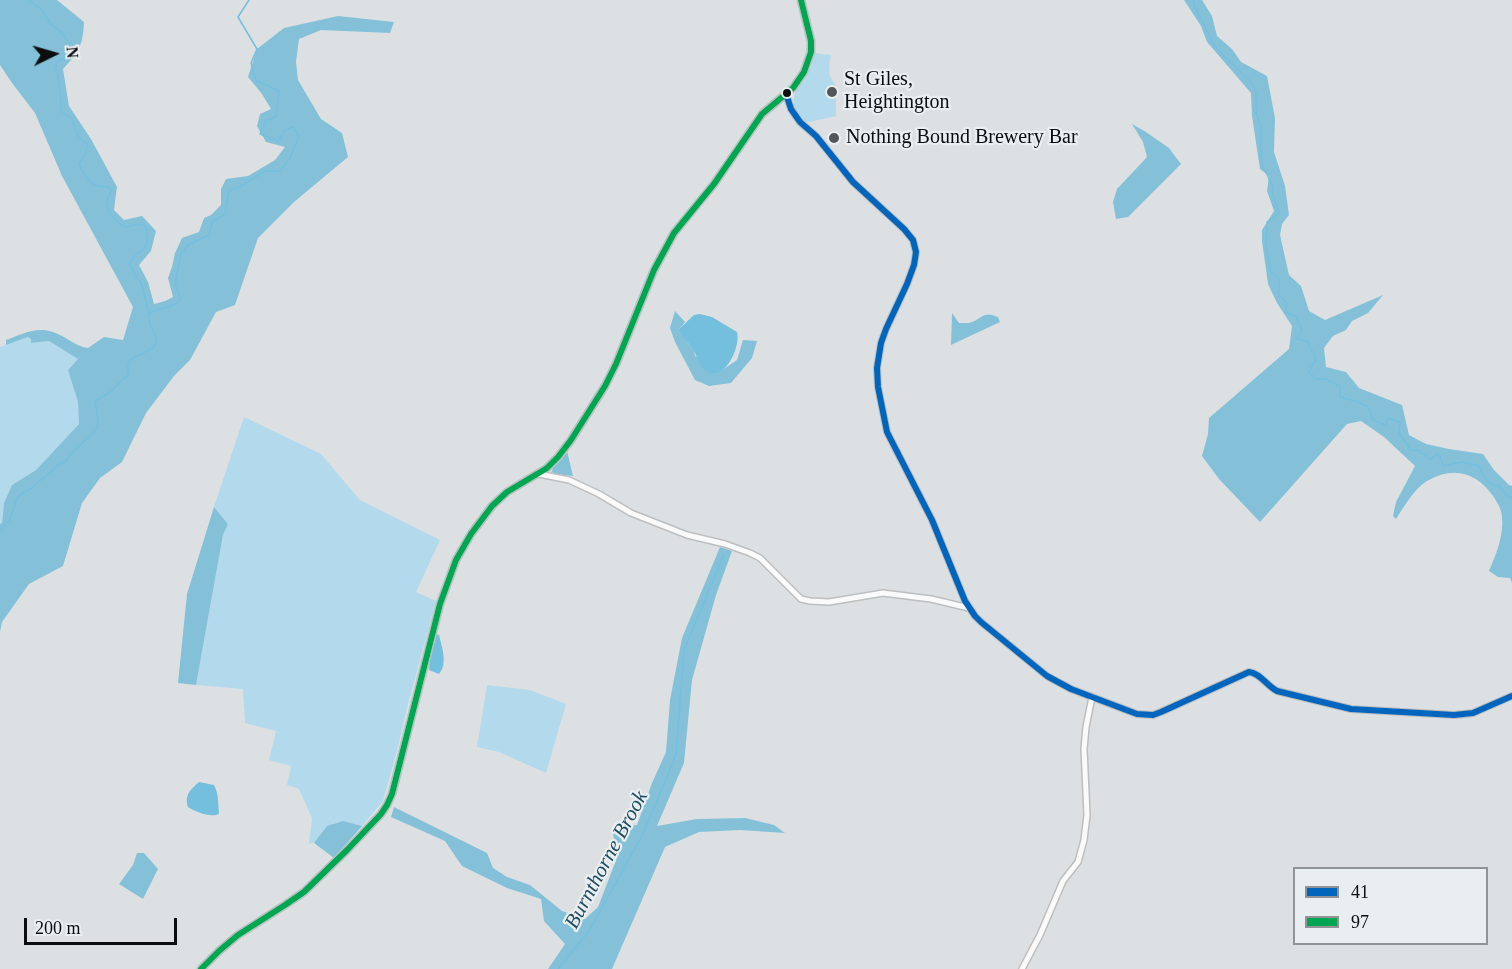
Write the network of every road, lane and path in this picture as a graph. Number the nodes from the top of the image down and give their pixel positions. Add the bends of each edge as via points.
1 (801, 0) edge
2 (786, 94) junction
3 (539, 474) junction
4 (969, 608) junction
5 (1512, 696) edge
6 (1092, 697) junction
7 (201, 969) edge
8 (1022, 969) edge

1 - 2 street via 811,52 804,72
2 - 3 street via 762,114 714,184 674,233 654,270 605,386 558,457
2 - 4 street via 800,122 914,243 916,252 908,284 886,329 878,357 880,399 887,432 932,520
3 - 4 street via 569,480 631,513 687,535 750,553 801,599 829,602 883,593
3 - 7 street via 513,488 492,506 456,560 439,606 387,805 304,891 238,934
4 - 6 street via 1047,676
5 - 6 street via 1464,715 1357,710 1277,691 1249,672 1153,715 1137,714
6 - 8 street via 1084,749 1088,815 1084,840 1078,862 1064,881

